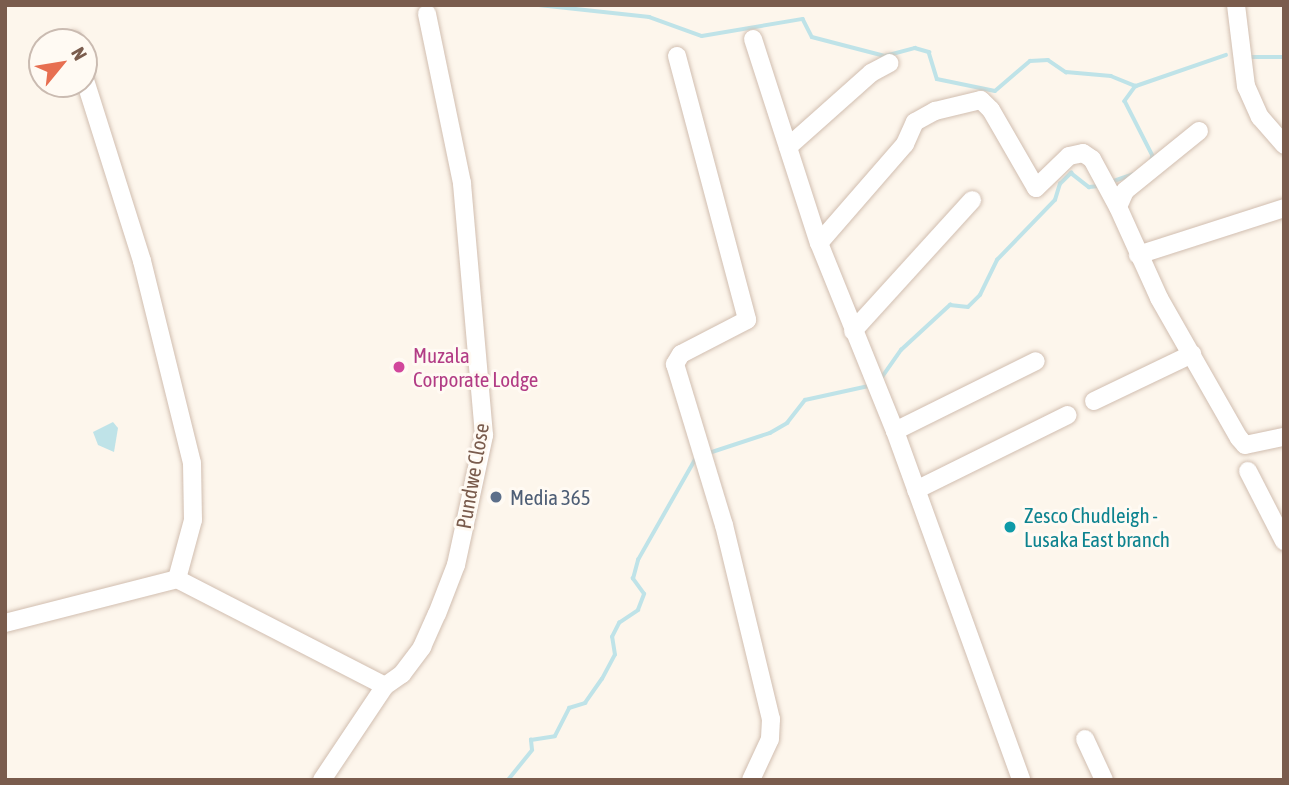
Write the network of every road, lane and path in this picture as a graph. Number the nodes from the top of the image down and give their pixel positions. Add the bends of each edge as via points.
1 (1236, 5) edge
2 (427, 14) dead end
3 (753, 39) dead end
4 (677, 57) dead end
5 (890, 63) dead end
6 (91, 98) edge
7 (1199, 131) dead end
8 (1284, 145) edge
9 (788, 147) junction
10 (972, 200) dead end
11 (1118, 207) junction
12 (1284, 208) edge
13 (819, 243) junction
14 (1138, 255) junction
15 (853, 331) junction
16 (1192, 354) junction
17 (1036, 361) dead end
18 (1094, 401) dead end
19 (1068, 415) dead end
20 (895, 431) junction
21 (1284, 437) edge
22 (1248, 471) dead end
23 (916, 490) junction
24 (1284, 541) edge
25 (177, 579) junction
26 (5, 624) edge
27 (384, 686) junction
28 (1085, 739) dead end
29 (322, 780) edge
30 (751, 780) edge
31 (1021, 780) edge
32 (1104, 780) edge

1 - 8 street via 1246,86 1260,117
2 - 27 street, Pundwe Close via 462,183 484,435 456,565 437,614 409,665
3 - 9 street
4 - 30 street via 747,320 681,354 675,364 727,537 771,719 770,738
5 - 9 street via 871,73
6 - 25 street via 142,261 192,463 194,520
7 - 11 street via 1125,191
9 - 13 street
10 - 15 street
11 - 13 street via 1092,159 1083,153 1069,156 1036,188 992,110 981,100 963,102 915,122 905,144
11 - 14 street
12 - 14 street
13 - 15 street
14 - 16 street
15 - 20 street
16 - 18 street
16 - 21 street via 1245,445
17 - 20 street
19 - 23 street
20 - 23 street
22 - 24 street
23 - 31 street
25 - 26 street
25 - 27 street
27 - 29 street, Pundwe Close
28 - 32 street

